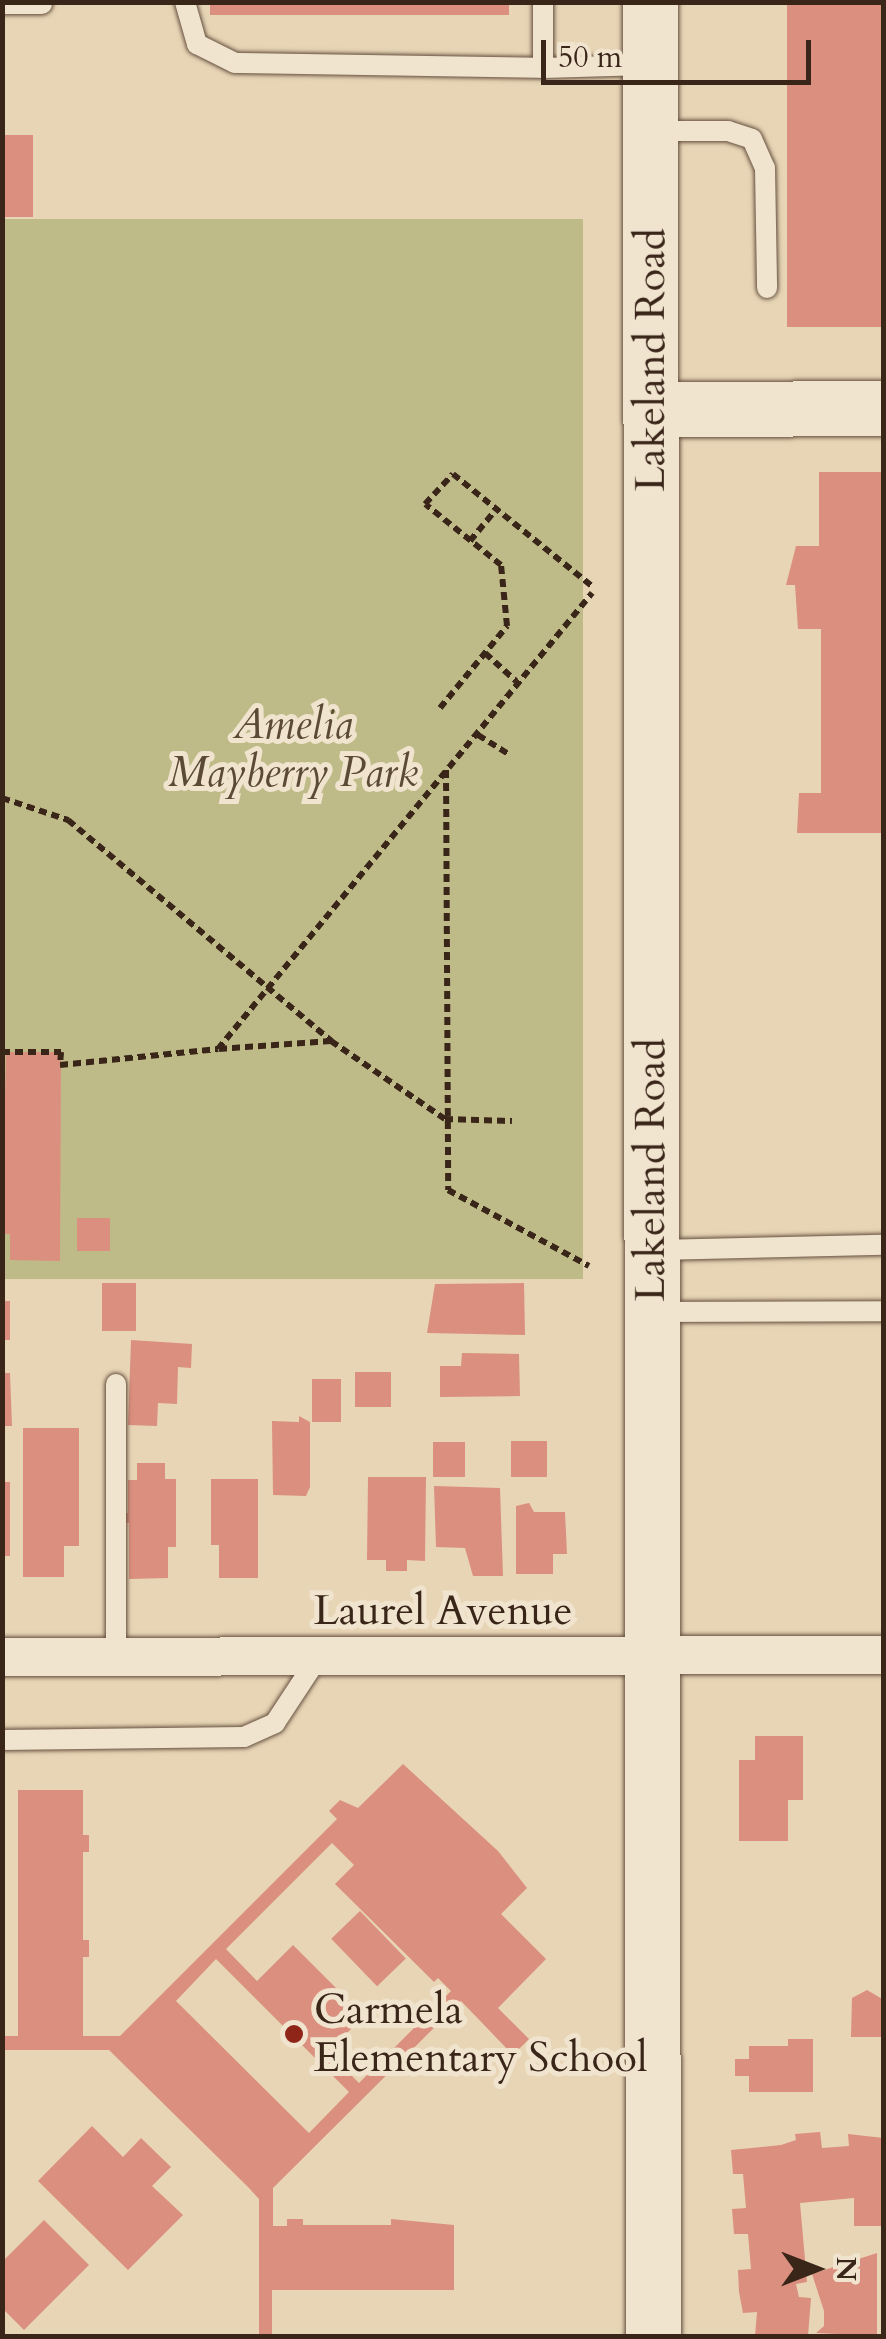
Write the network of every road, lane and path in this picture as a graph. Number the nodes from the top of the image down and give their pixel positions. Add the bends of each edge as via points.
1 (185, 2) edge
2 (543, 2) edge
3 (650, 2) edge
4 (2, 4) edge
5 (42, 4) edge
6 (650, 65) junction
7 (543, 68) junction
8 (650, 131) junction
9 (767, 288) dead end
10 (884, 408) edge
11 (651, 409) junction
12 (498, 507) junction
13 (470, 541) junction
14 (485, 653) junction
15 (516, 682) junction
16 (440, 708) dead end
17 (478, 735) junction
18 (508, 754) dead end
19 (446, 769) junction
20 (2, 798) edge
21 (268, 991) junction
22 (331, 1041) junction
23 (218, 1049) junction
24 (2, 1052) edge
25 (445, 1119) junction
26 (512, 1121) dead end
27 (884, 1245) edge
28 (652, 1250) junction
29 (589, 1266) dead end
30 (884, 1310) edge
31 (652, 1312) junction
32 (116, 1384) dead end
33 (116, 1655) junction
34 (884, 1655) edge
35 (319, 1656) junction
36 (2, 1657) edge
37 (652, 1657) junction
38 (2, 1740) edge
39 (653, 2336) edge

1 - 7 lane via 197,44 235,63
2 - 7 lane
3 - 6 street, Lakeland Road
4 - 5 lane
6 - 7 lane
6 - 8 street, Lakeland Road
8 - 9 lane via 728,131 752,139 765,168
8 - 11 street, Lakeland Road
10 - 11 street
11 - 28 street, Lakeland Road
12 - 13 path
12 - 13 path via 453,474 426,504
12 - 15 path via 592,590
13 - 14 path via 501,565 507,626
14 - 15 path
14 - 16 path
15 - 17 path
17 - 18 path
17 - 19 path
19 - 21 path
19 - 25 path
20 - 21 path via 68,820
21 - 22 path
21 - 23 path
22 - 23 path
22 - 25 path
23 - 24 path via 60,1065 61,1052
25 - 26 path
25 - 29 path via 448,1190
27 - 28 lane
28 - 31 street, Lakeland Road
30 - 31 lane
31 - 37 street, Lakeland Road
32 - 33 lane
33 - 35 street, Laurel Avenue
33 - 36 street, Laurel Avenue
34 - 37 street, Laurel Avenue
35 - 37 street, Laurel Avenue
35 - 38 lane via 275,1724 244,1737
37 - 39 street, Lakeland Road

